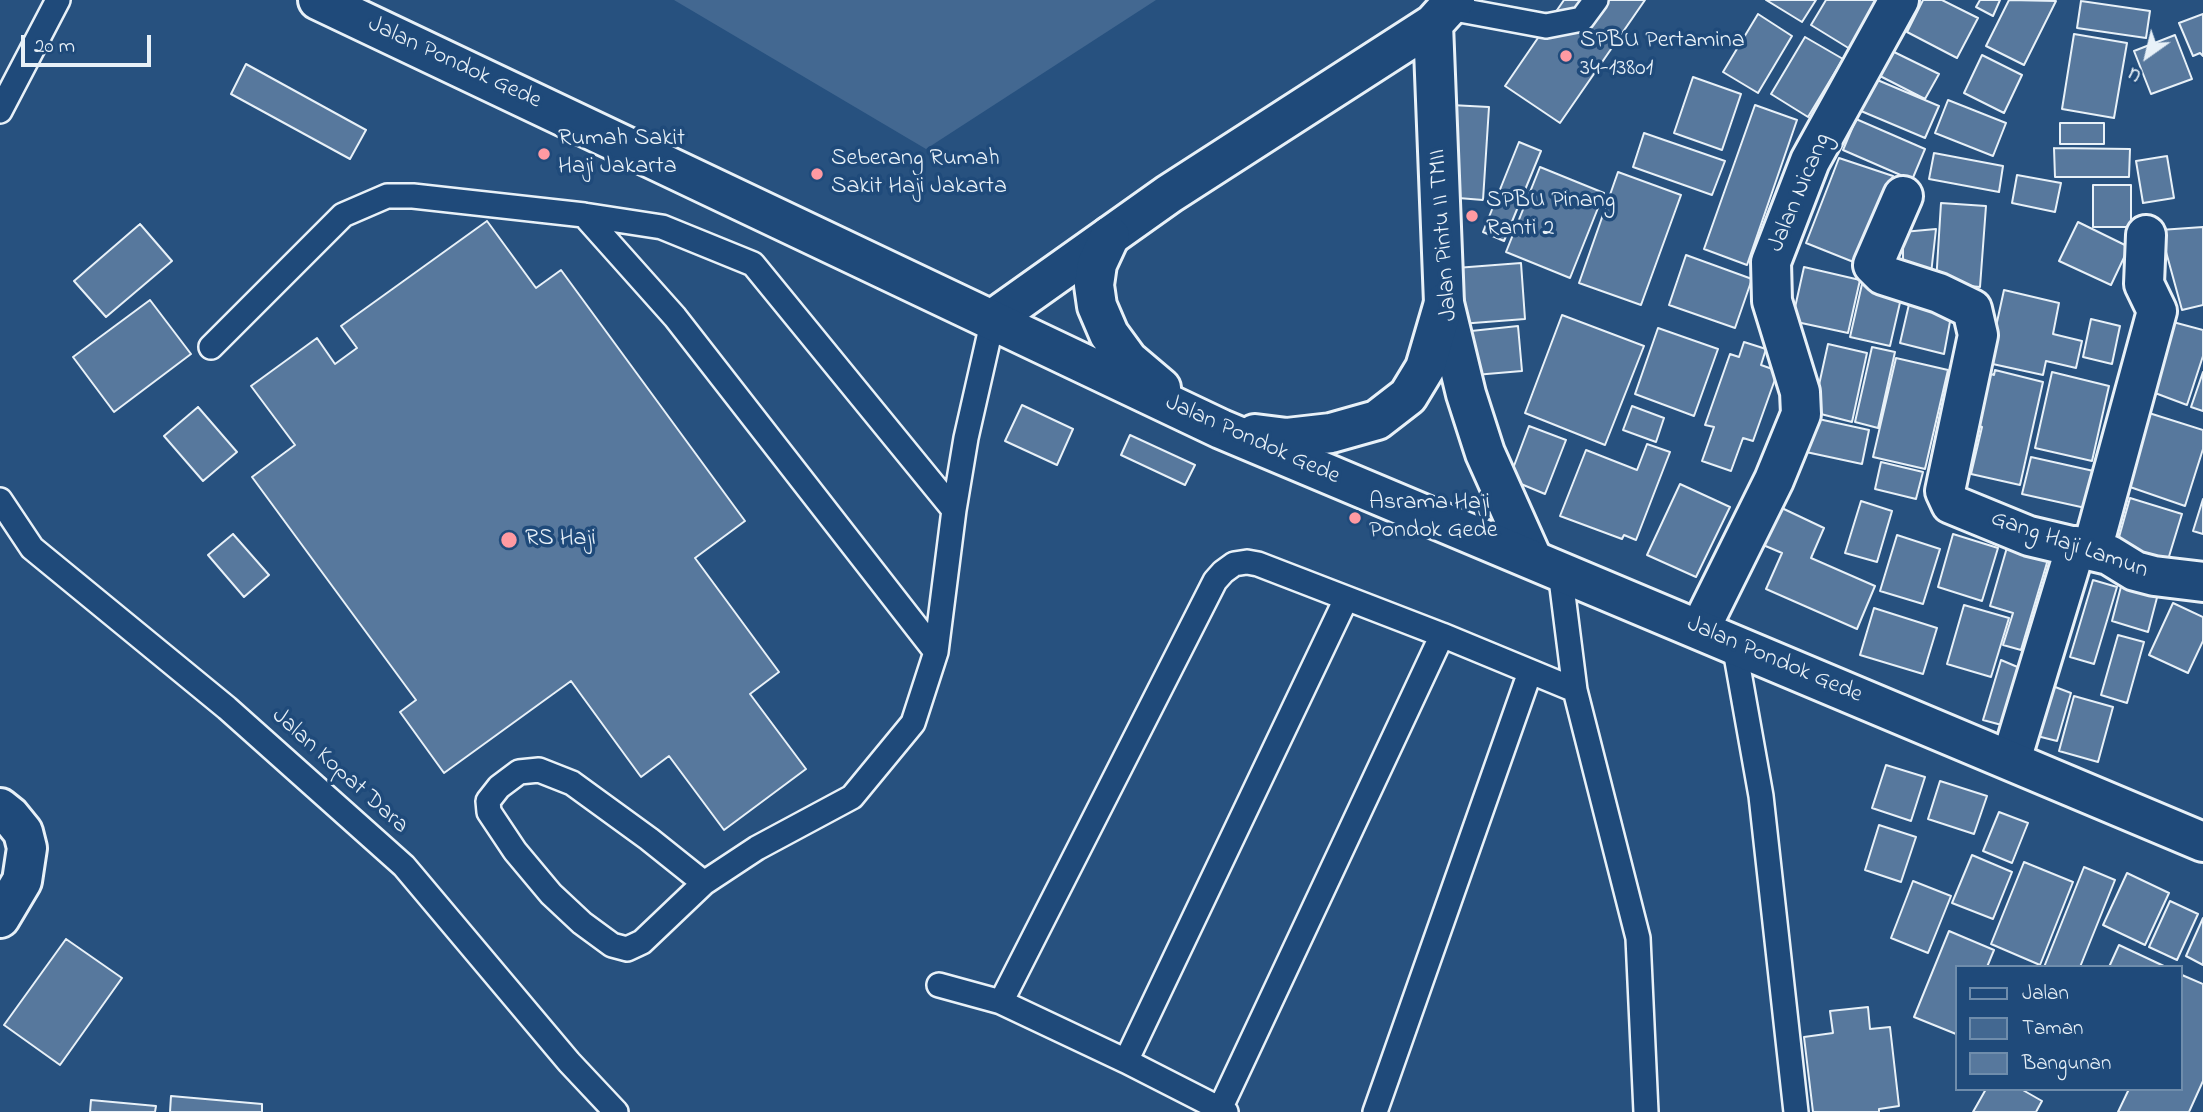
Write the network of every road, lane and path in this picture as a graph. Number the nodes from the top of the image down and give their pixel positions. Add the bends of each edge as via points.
1 (58, 0) edge
2 (318, 0) edge
3 (1596, 0) edge
4 (1899, 0) edge
5 (1446, 11) edge
6 (0, 111) edge
7 (1903, 196) dead end
8 (584, 215) junction
9 (2146, 235) dead end
10 (1110, 236) junction
11 (1444, 303) junction
12 (993, 319) junction
13 (211, 346) dead end
14 (1212, 424) junction
15 (0, 500) edge
16 (954, 510) junction
17 (2084, 548) junction
18 (1546, 564) junction
19 (2203, 582) edge
20 (1346, 599) junction
21 (1700, 629) junction
22 (1441, 635) junction
23 (1734, 644) junction
24 (936, 652) junction
25 (1530, 672) junction
26 (1575, 690) junction
27 (2011, 760) junction
28 (0, 807) edge
29 (2203, 842) edge
30 (704, 883) junction
31 (0, 918) edge
32 (939, 985) dead end
33 (1000, 1002) junction
34 (1126, 1061) junction
35 (1223, 1111) edge
36 (616, 1112) edge
37 (1375, 1112) edge
38 (1646, 1112) edge
39 (1796, 1112) edge

1 - 6 lane
2 - 12 street, Jalan Pondok Gede
3 - 5 lane via 1582,19 1546,26
4 - 21 street, Jalan Nicang via 1810,161 1771,261 1772,301 1800,392 1801,414 1774,480
5 - 10 street
5 - 11 street, Jalan Pintu II TMII
7 - 17 street, Gang Haji Lamun via 1873,265 1884,275 1972,309 1978,335 1945,491 1951,504 2029,536
8 - 13 lane via 387,196 343,215
8 - 16 lane via 662,227 754,264
8 - 24 lane via 675,317
9 - 17 street via 2144,284 2157,311
10 - 12 street
10 - 14 street via 1097,264 1094,285 1109,334 1150,380
11 - 14 street via 1425,368 1408,396 1377,420 1331,433 1287,438
11 - 18 street, Jalan Pintu II TMII via 1485,453
12 - 14 street, Jalan Pondok Gede
12 - 16 lane
14 - 18 street, Jalan Pondok Gede
15 - 36 lane, Jalan Kopat Dara via 32,548 227,708 404,866
16 - 24 lane
17 - 19 street, Gang Haji Lamun via 2109,555 2135,571
17 - 27 street
18 - 21 street, Jalan Pondok Gede
18 - 26 lane
20 - 22 lane
20 - 33 lane via 1258,564 1234,564 1223,572
20 - 34 lane
21 - 23 street, Jalan Pondok Gede
22 - 25 lane
22 - 35 lane
23 - 27 street, Jalan Pondok Gede
23 - 39 lane via 1761,796
24 - 30 lane via 913,723 852,797 757,848
25 - 26 lane
25 - 37 lane
26 - 38 lane via 1638,938
27 - 29 street, Jalan Pondok Gede
28 - 31 street via 23,832 27,848 22,881
30 - 30 lane via 642,942 627,948 612,945 551,894 515,851 489,812 488,801 519,772 539,770 572,783
32 - 33 lane
33 - 34 lane
34 - 35 lane

